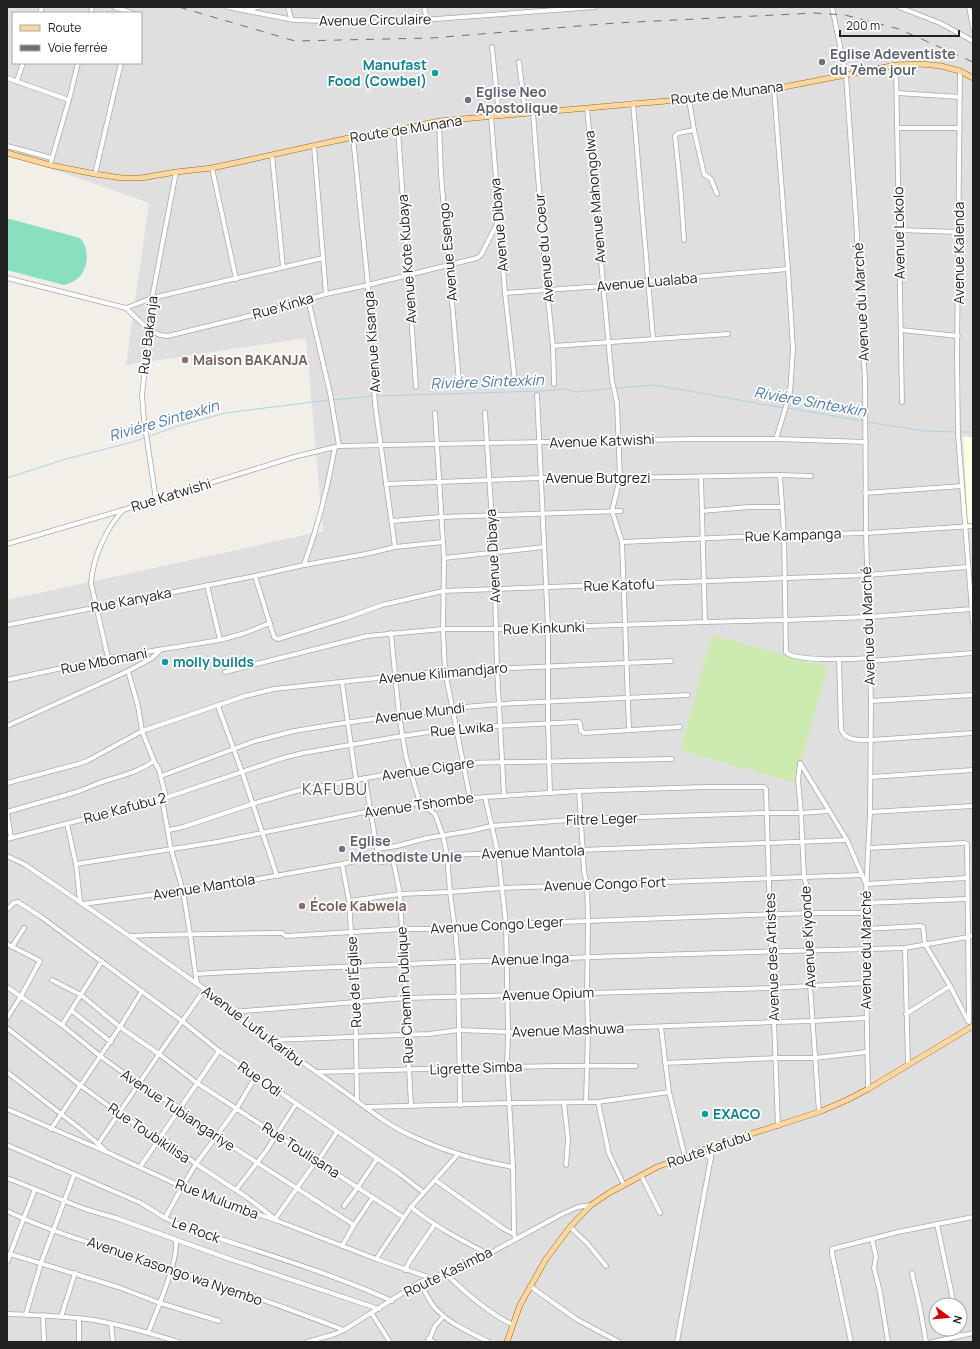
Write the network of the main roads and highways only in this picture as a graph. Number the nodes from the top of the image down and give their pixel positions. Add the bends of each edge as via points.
1 (973, 78) edge
2 (7, 154) edge
3 (971, 1025) edge
4 (507, 1342) edge

1 - 2 main road, Route de Munana via 941,66 896,65 774,89 439,121 212,168 141,178 95,174
3 - 4 main road, Route Kafubu via 868,1089 819,1112 657,1167 591,1205 570,1227 546,1259 520,1305

